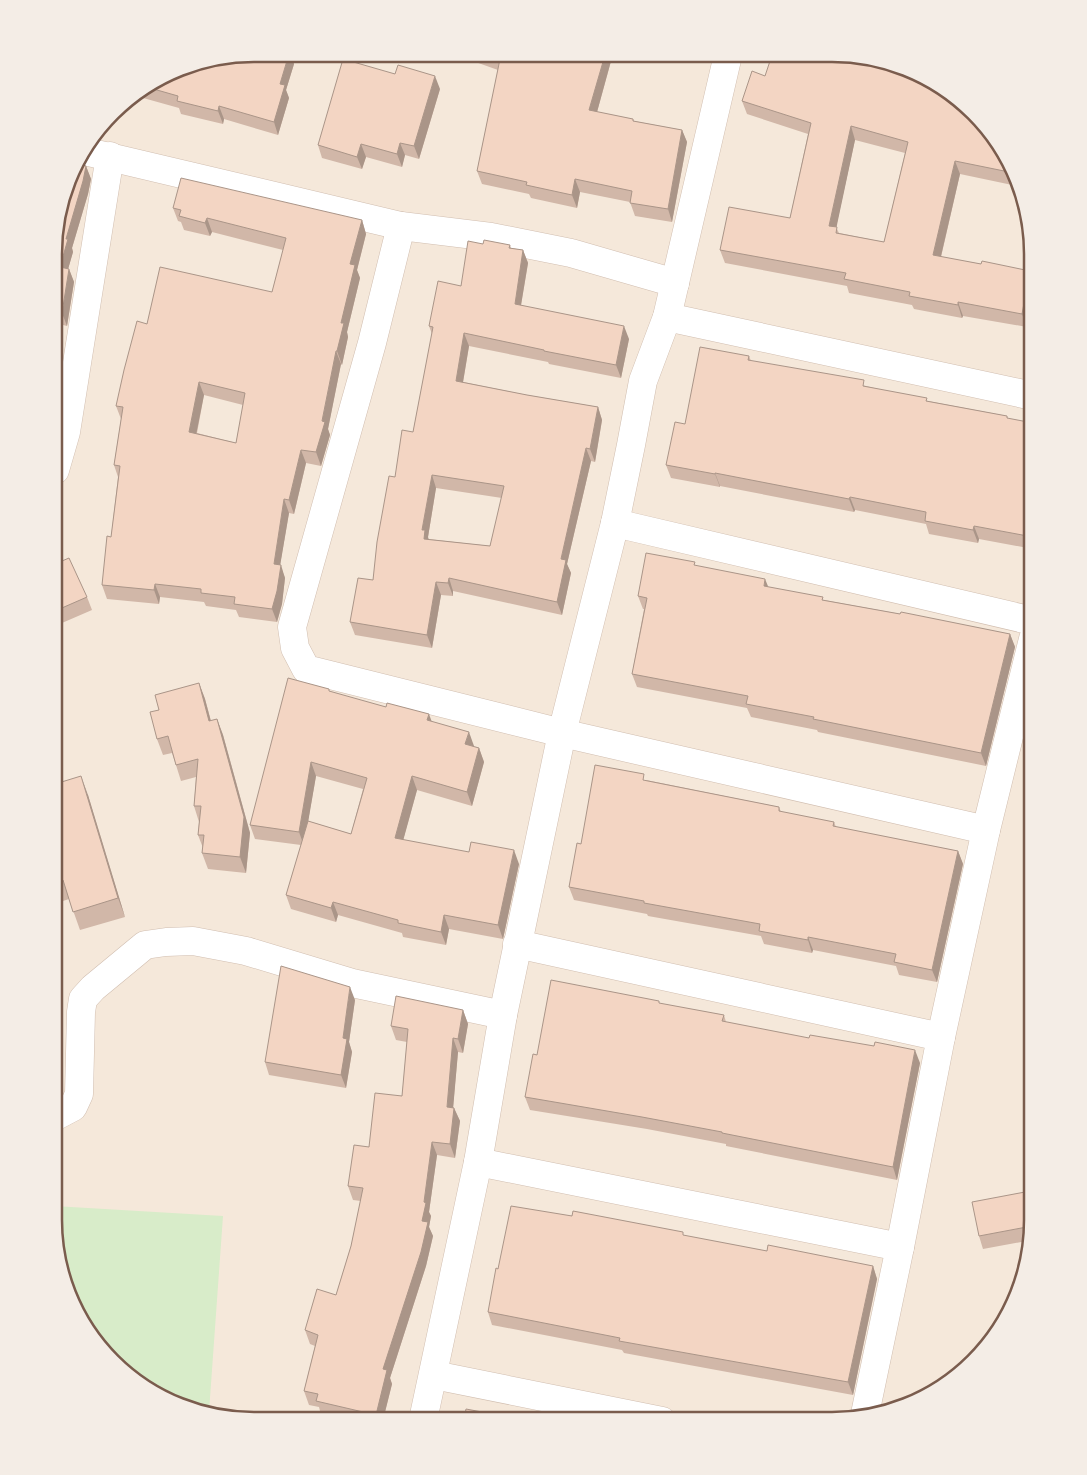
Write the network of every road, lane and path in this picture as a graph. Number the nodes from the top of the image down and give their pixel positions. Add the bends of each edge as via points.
1 (726, 62) edge
2 (92, 153) edge
3 (110, 156) junction
4 (401, 226) junction
5 (675, 283) junction
6 (667, 316) junction
7 (1025, 394) edge
8 (62, 446) edge
9 (615, 523) junction
10 (1025, 619) edge
11 (1025, 672) edge
12 (562, 733) junction
13 (986, 830) junction
14 (517, 944) junction
15 (503, 1015) junction
16 (941, 1037) junction
17 (62, 1113) edge
18 (478, 1162) junction
19 (900, 1247) junction
20 (434, 1375) junction
21 (866, 1410) edge
22 (425, 1412) edge
23 (617, 1412) edge

1 - 5 street
2 - 3 street
3 - 4 street
3 - 8 street
4 - 5 street via 491,237 571,253
4 - 12 street via 372,343 292,627 295,648 306,669
5 - 6 street
6 - 7 street
6 - 9 street via 643,381
9 - 10 street
9 - 12 street
11 - 13 street
12 - 13 street
12 - 14 street
13 - 16 street
14 - 15 street
14 - 16 street
15 - 17 street via 352,983 246,951 193,941 145,946 84,999 79,1094 73,1107
15 - 18 street
16 - 19 street
18 - 19 street
18 - 20 street
19 - 21 street
20 - 22 street
20 - 23 street

